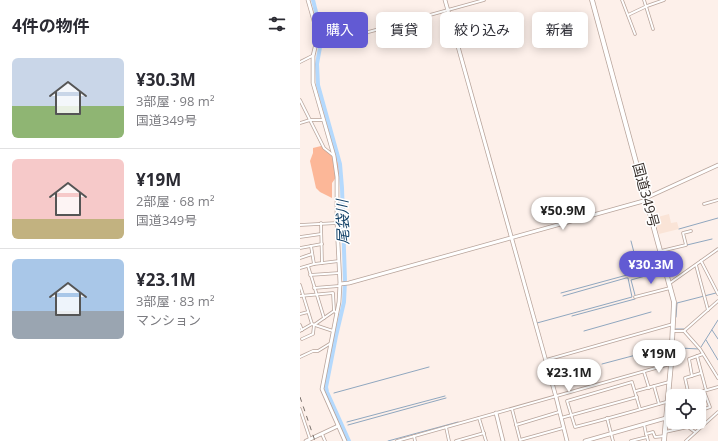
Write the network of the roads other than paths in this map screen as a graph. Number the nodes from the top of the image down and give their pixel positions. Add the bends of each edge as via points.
1 (308, 0) edge
2 (445, 0) edge
3 (484, 0) edge
4 (592, 0) edge
5 (622, 0) edge
6 (644, 0) edge
7 (664, 0) edge
8 (647, 6) junction
9 (448, 10) junction
10 (312, 13) edge
11 (628, 15) junction
12 (653, 29) dead end
13 (368, 32) edge
14 (635, 34) dead end
15 (315, 48) edge
16 (313, 56) junction
17 (300, 62) edge
18 (300, 100) edge
19 (310, 120) junction
20 (323, 120) junction
21 (300, 123) edge
22 (334, 156) junction
23 (718, 164) edge
24 (647, 199) junction
25 (718, 200) edge
26 (704, 204) dead end
27 (337, 223) junction
28 (321, 224) junction
29 (300, 225) edge
30 (690, 232) dead end
31 (321, 234) junction
32 (300, 237) edge
33 (511, 238) junction
34 (322, 244) junction
35 (311, 246) junction
36 (300, 248) edge
37 (718, 249) edge
38 (661, 251) junction
39 (313, 254) junction
40 (300, 258) edge
41 (338, 261) junction
42 (700, 261) junction
43 (322, 263) junction
44 (314, 264) junction
45 (695, 265) junction
46 (308, 266) junction
47 (300, 268) edge
48 (339, 273) junction
49 (310, 275) junction
50 (340, 284) junction
51 (670, 285) junction
52 (300, 286) edge
53 (314, 288) junction
54 (316, 294) junction
55 (718, 294) edge
56 (302, 296) edge
57 (635, 297) dead end
58 (718, 301) edge
59 (708, 310) junction
60 (308, 312) junction
61 (335, 312) junction
62 (300, 314) edge
63 (324, 318) junction
64 (674, 324) junction
65 (300, 325) edge
66 (313, 325) junction
67 (333, 330) junction
68 (301, 331) edge
69 (673, 331) junction
70 (684, 331) junction
71 (302, 339) dead end
72 (331, 343) junction
73 (703, 354) junction
74 (697, 356) junction
75 (300, 357) edge
76 (545, 360) junction
77 (671, 364) junction
78 (644, 372) junction
79 (701, 373) junction
80 (692, 376) junction
81 (718, 378) edge
82 (669, 382) junction
83 (598, 384) junction
84 (654, 386) junction
85 (718, 387) edge
86 (649, 388) junction
87 (669, 389) edge
88 (686, 389) edge
89 (705, 389) edge
90 (600, 391) junction
91 (635, 391) junction
92 (706, 391) edge
93 (706, 394) edge
94 (636, 396) junction
95 (556, 397) junction
96 (666, 402) edge
97 (659, 404) junction
98 (706, 408) edge
99 (300, 409) edge
100 (512, 409) junction
101 (640, 409) junction
102 (559, 412) junction
103 (718, 412) edge
104 (496, 414) junction
105 (571, 415) junction
106 (479, 418) junction
107 (561, 418) junction
108 (607, 418) junction
109 (666, 418) joint
110 (644, 424) junction
111 (516, 425) junction
112 (338, 426) junction
113 (446, 427) junction
114 (563, 428) junction
115 (677, 429) edge
116 (692, 429) edge
117 (673, 430) joint
118 (695, 432) junction
119 (484, 433) junction
120 (322, 434) junction
121 (611, 434) junction
122 (665, 434) junction
123 (647, 435) junction
124 (414, 436) junction
125 (310, 439) junction
126 (306, 441) edge
127 (325, 441) edge
128 (345, 441) edge
129 (398, 441) edge
130 (415, 441) edge
131 (449, 441) edge
132 (456, 441) edge
133 (486, 441) edge
134 (503, 441) edge
135 (566, 441) edge
136 (585, 441) edge
137 (613, 441) edge
138 (631, 441) edge
139 (648, 441) edge
140 (664, 441) edge
141 (686, 441) edge

1 - 10 street
2 - 9 street
3 - 9 street
4 - 24 highway, 国道349号
5 - 11 street
6 - 8 street
7 - 8 street
8 - 11 street
8 - 12 street
9 - 13 street
9 - 33 street
11 - 14 street
15 - 16 street
16 - 17 street
16 - 20 street via 313,83
18 - 19 street
19 - 20 street
19 - 21 street
19 - 22 street via 324,148
20 - 22 street
22 - 27 street via 337,176
23 - 24 street
24 - 33 street
24 - 38 highway, 国道349号
25 - 26 street
27 - 28 street
27 - 41 street
28 - 29 street
28 - 31 street
30 - 38 street via 683,233 686,244
31 - 32 street
31 - 34 street
33 - 50 street
33 - 76 street
34 - 35 street
34 - 43 street
35 - 36 street
35 - 39 street
37 - 42 street
38 - 51 highway, 国道349号
39 - 40 street
39 - 44 street
41 - 43 street
41 - 48 street
42 - 45 street
42 - 55 street
43 - 44 street
44 - 46 street
45 - 51 street
45 - 59 street
46 - 47 street
46 - 49 street
48 - 49 street
48 - 50 street
49 - 53 street
50 - 53 street
50 - 61 street
51 - 57 street
51 - 64 highway, 国道349号 via 674,302
52 - 56 street
53 - 54 street
54 - 56 street
54 - 61 street via 333,294
54 - 63 street
56 - 60 street
58 - 59 street
59 - 70 street
60 - 62 street
60 - 66 street
61 - 63 street
61 - 67 street
63 - 66 street
64 - 69 highway, 国道349号
64 - 76 street
65 - 68 street
66 - 67 street
66 - 68 street
66 - 71 street via 313,334
67 - 72 street
69 - 70 street
69 - 77 highway, 国道349号
70 - 73 street
72 - 75 street
72 - 112 street via 322,389
73 - 74 street
73 - 81 street
74 - 79 street
74 - 80 street via 688,359
76 - 95 street
77 - 78 street
77 - 82 highway, 国道349号
78 - 83 street
78 - 86 street
79 - 80 street
79 - 89 street
80 - 88 street via 684,379
82 - 84 street
82 - 87 highway, 国道349号
83 - 90 street
83 - 95 street
84 - 86 street
84 - 97 street
85 - 92 street
86 - 91 street
90 - 91 street via 632,382
90 - 105 street via 567,401
91 - 94 street
93 - 98 street via 710,407
94 - 101 street
94 - 105 street
95 - 100 street
95 - 102 street
96 - 97 street
97 - 101 street
99 - 125 street
100 - 104 street
100 - 111 street
101 - 108 street
102 - 107 street
102 - 111 street
103 - 118 street
104 - 106 street
104 - 134 street
105 - 107 street
105 - 108 street via 574,428
106 - 113 street
106 - 119 street
107 - 114 street
108 - 121 street
109 - 110 street
109 - 122 highway, 国道349号
110 - 121 street
110 - 123 street
111 - 114 street via 520,440
112 - 120 street
112 - 128 street
113 - 124 street
113 - 131 street
114 - 135 street
115 - 117 street
116 - 118 street
117 - 122 street
118 - 141 street
119 - 132 street
119 - 133 street
120 - 125 street
120 - 127 street
121 - 136 street
121 - 137 street
122 - 123 street via 655,437 653,432
122 - 140 highway, 国道349号
123 - 138 street
123 - 139 street
124 - 129 street
124 - 130 street
125 - 126 street

